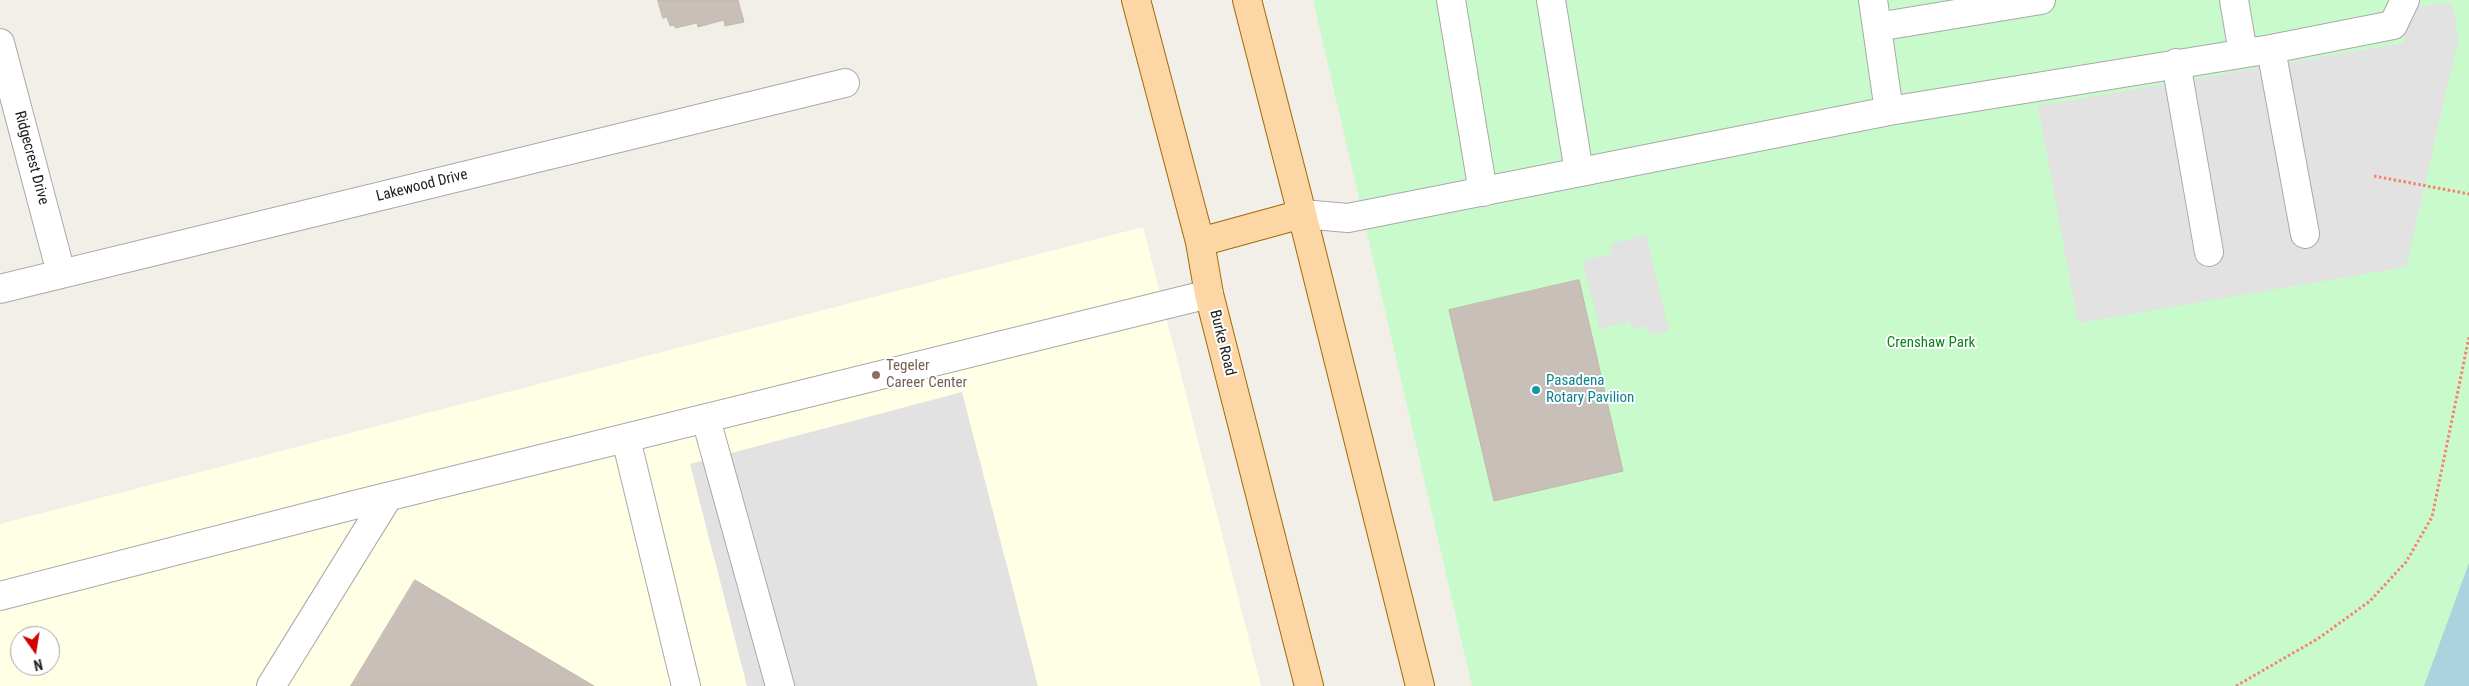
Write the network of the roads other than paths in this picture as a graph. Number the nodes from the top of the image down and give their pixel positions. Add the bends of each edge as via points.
1 (1136, 0) edge
2 (1247, 0) edge
3 (1451, 0) edge
4 (1551, 0) edge
5 (1872, 0) edge
6 (2041, 0) edge
7 (2234, 0) edge
8 (2406, 0) edge
9 (1876, 27) junction
10 (0, 43) edge
11 (2271, 49) junction
12 (2243, 53) junction
13 (2176, 63) junction
14 (845, 83) dead end
15 (1889, 111) junction
16 (1579, 172) junction
17 (1483, 192) junction
18 (1302, 214) junction
19 (2305, 234) dead end
20 (1200, 242) junction
21 (2210, 252) dead end
22 (61, 274) junction
23 (0, 290) edge
24 (1209, 294) junction
25 (706, 419) junction
26 (626, 439) junction
27 (388, 497) junction
28 (0, 596) edge
29 (271, 686) edge
30 (686, 686) edge
31 (780, 686) edge
32 (1309, 686) edge
33 (1420, 686) edge

1 - 20 main road, Burke Road
2 - 18 main road
3 - 17 street
4 - 16 street
5 - 9 street
6 - 9 street
7 - 12 street
8 - 11 street via 2393,25
9 - 15 street
10 - 22 street, Ridgecrest Drive
11 - 12 street
11 - 19 street
12 - 13 street
13 - 15 street
13 - 21 street
14 - 22 street, Lakewood Drive
15 - 16 street
16 - 17 street
17 - 18 street via 1348,218
18 - 20 main road
18 - 33 main road
20 - 24 main road, Burke Road
22 - 23 street, Lakewood Drive
24 - 25 street
24 - 32 main road, Burke Road
25 - 26 street
25 - 31 street
26 - 27 street
26 - 30 street
27 - 28 street
27 - 29 street

